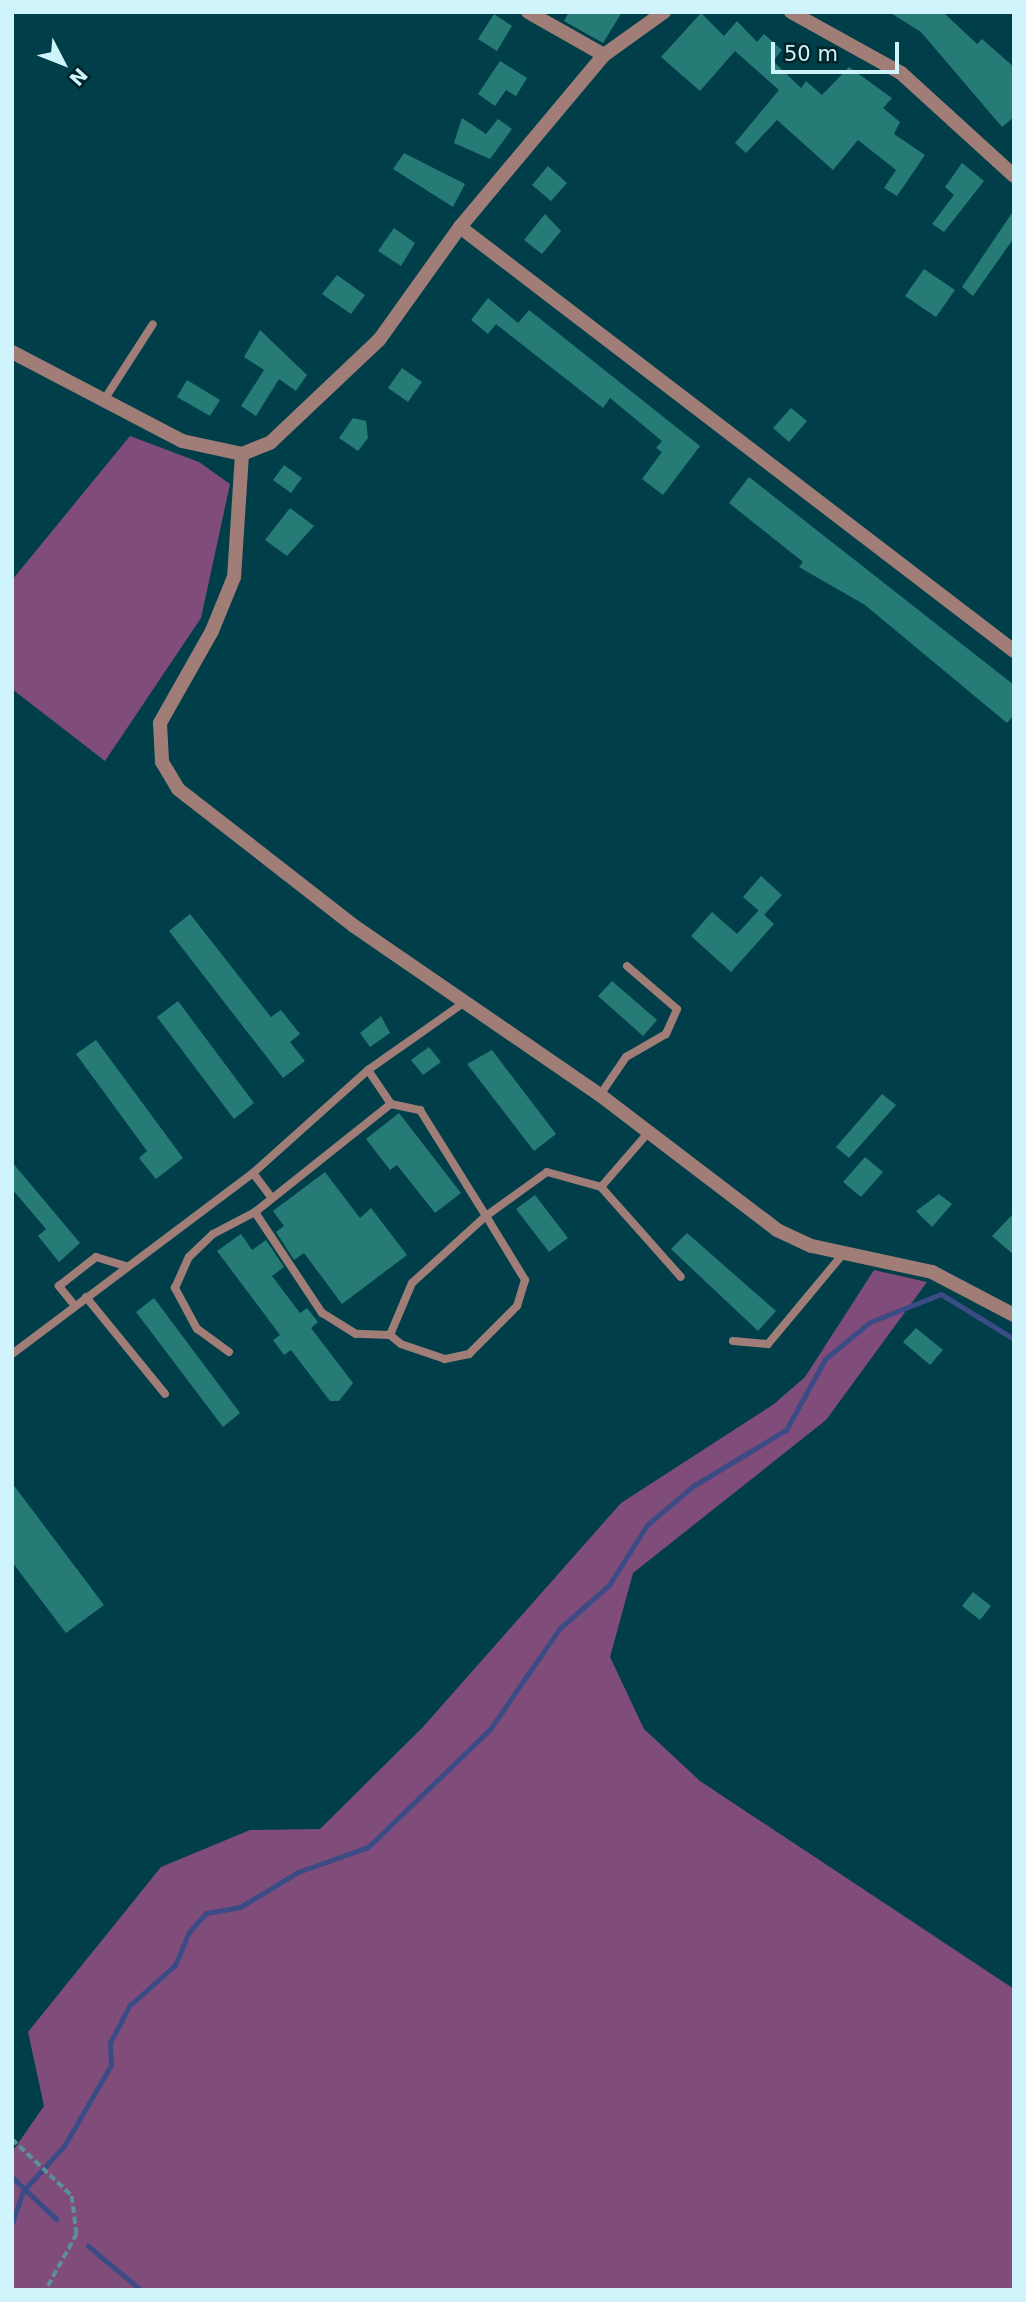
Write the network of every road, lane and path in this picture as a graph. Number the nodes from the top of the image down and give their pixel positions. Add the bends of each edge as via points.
1 (528, 12) edge
2 (664, 12) edge
3 (791, 12) edge
4 (604, 55) junction
5 (1014, 176) edge
6 (460, 227) junction
7 (153, 324) dead end
8 (12, 352) edge
9 (104, 400) junction
10 (242, 454) junction
11 (1014, 651) edge
12 (627, 966) dead end
13 (466, 1001) junction
14 (368, 1070) junction
15 (600, 1096) junction
16 (391, 1104) junction
17 (648, 1133) junction
18 (253, 1173) junction
19 (601, 1187) junction
20 (272, 1198) junction
21 (255, 1212) junction
22 (486, 1216) junction
23 (843, 1254) junction
24 (126, 1266) junction
25 (681, 1277) dead end
26 (86, 1297) junction
27 (75, 1306) junction
28 (1014, 1315) edge
29 (390, 1335) junction
30 (733, 1341) dead end
31 (229, 1352) dead end
32 (12, 1354) edge
33 (165, 1394) dead end
34 (12, 2140) edge
35 (46, 2290) edge

1 - 4 street
2 - 4 street
3 - 5 street via 901,73
4 - 6 street
6 - 10 street via 379,340 334,388 271,442
6 - 11 street
7 - 9 lane
8 - 9 street
9 - 10 street via 182,441
10 - 13 street via 234,577 212,631 171,695 160,723 162,762 192,802 354,926
12 - 15 lane via 677,1009 666,1034 626,1058
13 - 14 lane
13 - 15 street
14 - 16 lane
14 - 18 lane
15 - 17 street
16 - 20 lane
16 - 22 lane via 420,1110
17 - 19 lane
17 - 23 street via 777,1230
18 - 20 lane
18 - 24 lane
19 - 22 lane via 547,1172
19 - 25 lane
20 - 21 lane
21 - 29 lane via 322,1313 356,1334
21 - 31 lane via 213,1234 189,1256 175,1288 197,1329
22 - 29 lane via 412,1283
22 - 29 lane via 525,1280 517,1306 469,1354 445,1359
23 - 28 street via 932,1272
23 - 30 lane via 768,1344
24 - 26 lane
24 - 27 lane via 96,1257 59,1286
26 - 27 lane
26 - 33 lane
27 - 32 lane
34 - 35 path via 72,2196 76,2234

